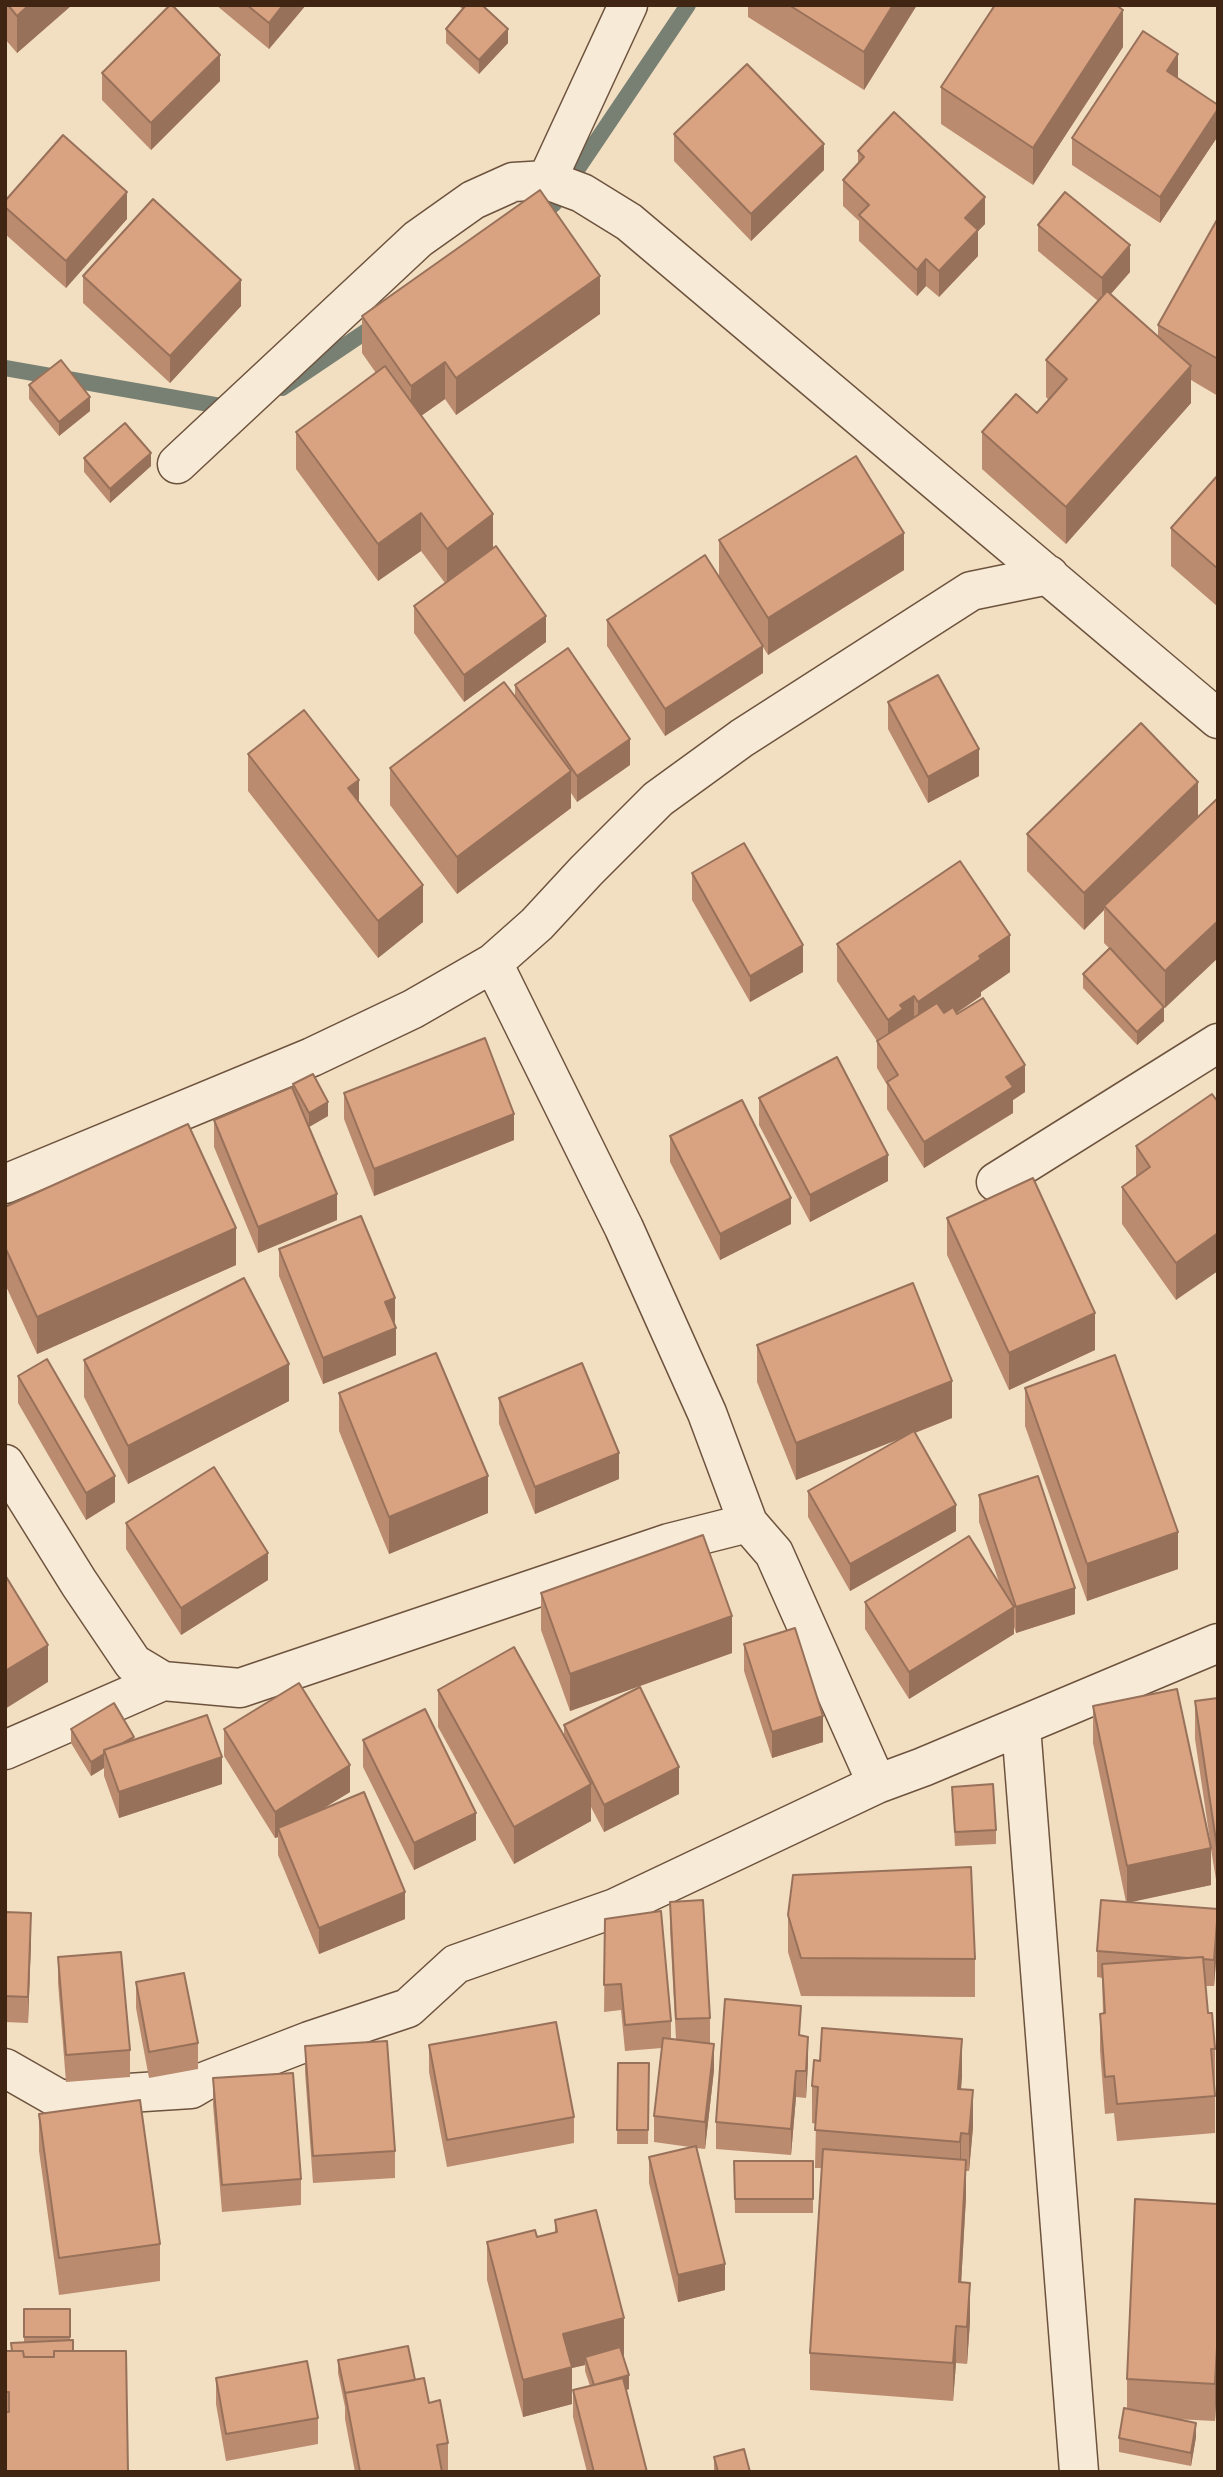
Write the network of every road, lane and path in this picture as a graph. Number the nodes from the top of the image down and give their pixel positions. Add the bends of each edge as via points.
1 (628, 5) edge
2 (547, 180) junction
3 (177, 464) dead end
4 (1049, 575) junction
5 (1218, 719) edge
6 (494, 963) junction
7 (1218, 1043) edge
8 (996, 1182) dead end
9 (5, 1184) edge
10 (5, 1464) edge
11 (748, 1522) junction
12 (1218, 1643) edge
13 (163, 1681) junction
14 (1021, 1726) junction
15 (5, 1751) edge
16 (877, 1784) junction
17 (5, 2068) edge
18 (1079, 2472) edge

1 - 2 street
2 - 3 street via 513,182 473,200 418,239
2 - 4 street via 582,193 629,222
4 - 5 street
4 - 6 street via 971,591 742,738 658,799
6 - 9 street via 413,1009 312,1057
6 - 11 street via 624,1227 707,1413
7 - 8 street
10 - 13 street via 133,1663
11 - 13 street via 631,1556 240,1688
11 - 16 street via 774,1553
12 - 14 street
13 - 15 street
14 - 16 street
14 - 18 street
16 - 17 street via 615,1908 456,1964 408,2008 309,2041 191,2089 61,2101

